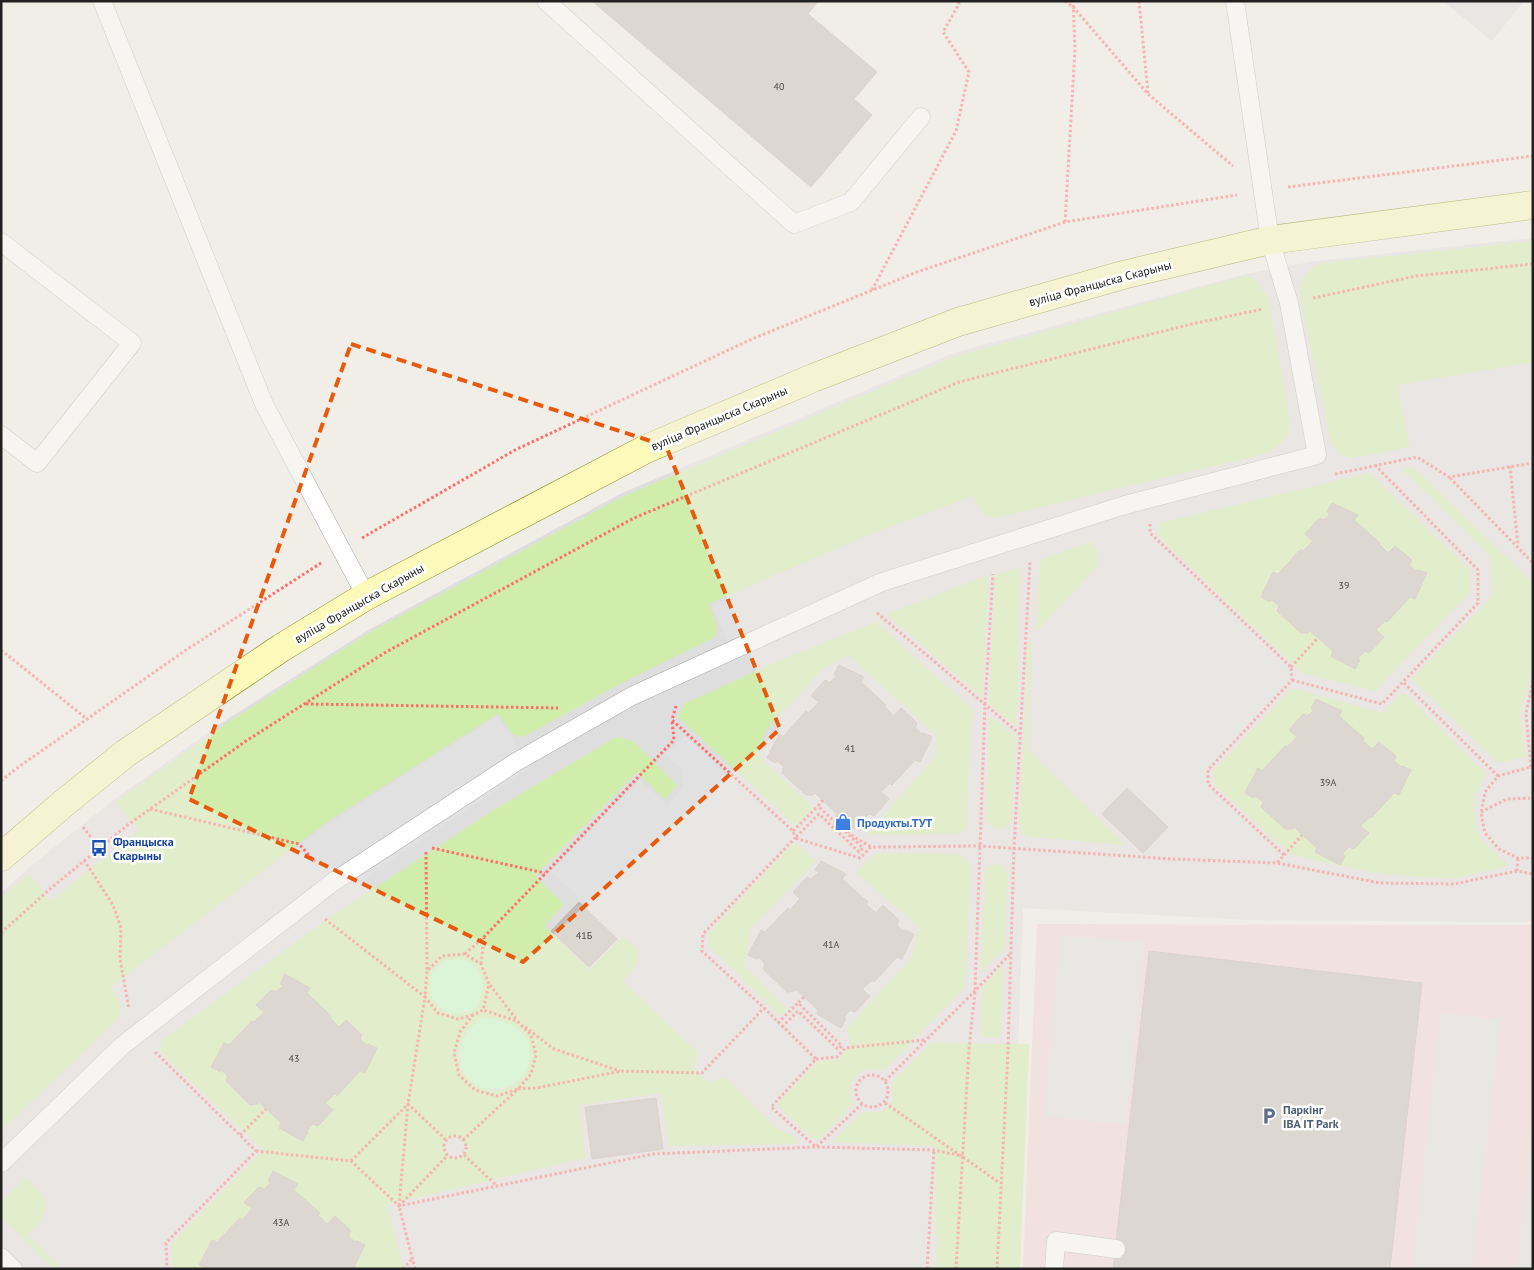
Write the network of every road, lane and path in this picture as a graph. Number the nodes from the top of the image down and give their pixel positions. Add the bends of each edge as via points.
1 (102, 1) edge
2 (546, 1) edge
3 (1066, 1) edge
4 (1073, 1) edge
5 (1138, 1) edge
6 (1235, 1) edge
7 (1074, 8) junction
8 (1148, 94) junction
9 (921, 116) dead end
10 (1262, 191) junction
11 (1533, 205) edge
12 (1065, 222) dead end
13 (1270, 240) junction
14 (1, 242) edge
15 (1533, 264) edge
16 (1289, 303) junction
17 (1, 435) edge
18 (1533, 462) edge
19 (1374, 465) junction
20 (1510, 466) junction
21 (1328, 476) dead end
22 (1449, 477) junction
23 (1150, 519) dead end
24 (1518, 547) junction
25 (1030, 556) dead end
26 (1533, 563) edge
27 (993, 569) dead end
28 (366, 596) junction
29 (884, 608) dead end
30 (1318, 638) dead end
31 (1, 650) edge
32 (1291, 667) junction
33 (1292, 680) junction
34 (1533, 681) edge
35 (1404, 683) junction
36 (677, 698) dead end
37 (305, 704) junction
38 (985, 704) junction
39 (566, 708) dead end
40 (87, 719) dead end
41 (672, 720) junction
42 (1021, 735) junction
43 (1532, 768) edge
44 (1498, 776) junction
45 (1533, 798) edge
46 (823, 800) dead end
47 (818, 806) junction
48 (150, 809) junction
49 (1481, 813) junction
50 (841, 824) junction
51 (793, 831) junction
52 (1302, 835) dead end
53 (795, 838) junction
54 (434, 842) dead end
55 (299, 844) dead end
56 (979, 846) junction
57 (426, 847) junction
58 (871, 847) junction
59 (1014, 847) junction
60 (1284, 854) junction
61 (1, 857) edge
62 (1518, 858) junction
63 (1533, 858) edge
64 (84, 860) junction
65 (1277, 863) junction
66 (1517, 871) junction
67 (546, 873) junction
68 (1533, 874) edge
69 (321, 916) dead end
70 (1, 933) edge
71 (484, 937) junction
72 (1010, 953) junction
73 (465, 954) junction
74 (481, 964) junction
75 (427, 971) junction
76 (489, 984) junction
77 (975, 991) junction
78 (425, 997) junction
79 (804, 997) dead end
80 (798, 1003) junction
81 (764, 1008) junction
82 (483, 1010) junction
83 (474, 1016) junction
84 (517, 1021) junction
85 (778, 1023) junction
86 (782, 1027) junction
87 (137, 1034) junction
88 (925, 1040) junction
89 (816, 1059) junction
90 (621, 1071) junction
91 (885, 1081) junction
92 (518, 1089) junction
93 (885, 1103) junction
94 (408, 1104) junction
95 (862, 1104) junction
96 (266, 1109) dead end
97 (240, 1135) junction
98 (446, 1140) junction
99 (464, 1140) junction
100 (816, 1147) junction
101 (934, 1150) junction
102 (256, 1151) junction
103 (464, 1155) junction
104 (447, 1156) junction
105 (963, 1156) junction
106 (351, 1161) junction
107 (1, 1163) edge
108 (1001, 1183) junction
109 (497, 1186) junction
110 (399, 1206) junction
111 (1116, 1249) dead end
112 (1, 1257) edge
113 (412, 1259) junction
114 (13, 1269) edge
115 (167, 1269) edge
116 (403, 1269) edge
117 (415, 1269) edge
118 (926, 1269) edge
119 (956, 1269) edge
120 (996, 1269) edge
121 (1054, 1269) edge

1 - 28 lane via 264,404
2 - 9 lane via 794,224 851,202
3 - 7 path
4 - 7 path
5 - 8 path
6 - 10 lane
7 - 8 path
7 - 12 path via 1075,49
8 - 10 path
10 - 13 lane
11 - 13 main road, вуліца Францыска Скарыны
13 - 16 lane
13 - 28 main road, вуліца Францыска Скарыны via 1122,275 958,322 813,378 646,449
14 - 17 lane via 132,343 36,463
15 - 16 path via 1416,276
16 - 37 path via 959,382 634,518 386,652
16 - 87 lane via 1317,455 1126,506 882,582 632,696 516,762 333,882
18 - 20 path
19 - 21 path
19 - 22 path via 1417,457
19 - 35 path via 1478,570 1478,602
20 - 22 path
20 - 24 path
22 - 24 path
23 - 32 path via 1150,532
24 - 26 path
25 - 42 path
27 - 38 path
28 - 61 main road, вуліца Францыска Скарыны via 281,648 126,753
29 - 38 path via 874,611
30 - 32 path
31 - 40 path
32 - 33 path
33 - 35 path via 1382,704
33 - 60 path via 1208,770 1208,784
34 - 43 path via 1526,714
35 - 44 path
36 - 41 path
37 - 39 path
37 - 48 path
38 - 42 path
38 - 56 path
41 - 51 path
41 - 67 path via 674,740
42 - 59 path
43 - 44 path
44 - 49 path via 1485,792
45 - 49 path via 1507,799
46 - 47 path
47 - 50 path
47 - 51 path
48 - 55 path
48 - 64 path
49 - 62 path via 1485,833 1499,849
50 - 53 path via 863,848 859,852 819,814
50 - 58 path
51 - 53 path
52 - 60 path
53 - 58 path via 860,858
53 - 81 path via 702,934 702,951
54 - 57 path
56 - 58 path
56 - 59 path
56 - 77 path
57 - 67 path
57 - 75 path
59 - 65 path
59 - 72 path
60 - 65 path
62 - 63 path
62 - 66 path
64 - 70 path
64 - 87 path via 113,905 121,928 120,959 129,1013
65 - 66 path via 1380,883 1454,884
66 - 68 path
67 - 71 path
69 - 78 path
71 - 73 path
71 - 74 path
72 - 77 path
72 - 108 path
73 - 74 path
73 - 75 path via 442,956
74 - 76 path
75 - 78 path
76 - 82 path
76 - 84 path
77 - 88 path
77 - 105 path
78 - 83 path via 438,1013 458,1019
78 - 94 path
79 - 80 path
80 - 85 path
80 - 86 path via 842,1046 838,1050 798,1011
81 - 85 path
81 - 90 path via 702,1073
82 - 83 path
82 - 84 path
83 - 92 path via 460,1032 454,1053 459,1075 475,1090 497,1096
84 - 90 path via 554,1049
84 - 92 path via 531,1035 536,1055 531,1074
85 - 86 path
86 - 89 path
87 - 97 path
87 - 107 lane
88 - 89 path via 845,1048 837,1057
88 - 91 path
89 - 100 path via 771,1107
90 - 92 path
91 - 93 path via 889,1088
91 - 95 path via 876,1075 865,1076 857,1084 856,1095
92 - 99 path
93 - 95 path via 874,1108
93 - 105 path
94 - 98 path
94 - 106 path
94 - 110 path
95 - 100 path
96 - 97 path
97 - 102 path
98 - 99 path via 455,1136
98 - 104 path
99 - 103 path
100 - 101 path
100 - 109 path via 653,1154
101 - 105 path
101 - 118 path
102 - 106 path
102 - 115 path via 166,1243
103 - 104 path via 456,1159
103 - 109 path
104 - 110 path
105 - 108 path
105 - 119 path
106 - 110 path
108 - 120 path
109 - 110 path
110 - 113 path
111 - 121 lane via 1056,1241
112 - 114 lane
113 - 116 path
113 - 117 path

